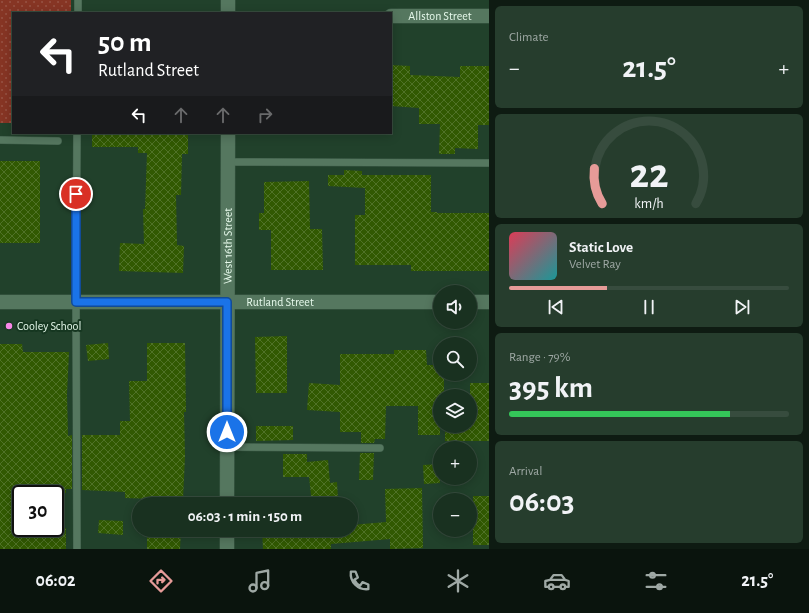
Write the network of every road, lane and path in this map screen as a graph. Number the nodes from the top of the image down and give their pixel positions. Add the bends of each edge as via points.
1 (78, 0) edge
2 (228, 0) edge
3 (78, 12) edge
4 (228, 12) edge
5 (392, 16) edge
6 (489, 16) edge
7 (77, 134) edge
8 (228, 134) edge
9 (0, 140) edge
10 (58, 140) dead end
11 (228, 162) junction
12 (489, 163) edge
13 (0, 302) edge
14 (76, 302) junction
15 (227, 302) junction
16 (433, 302) edge
17 (477, 302) edge
18 (489, 302) edge
19 (227, 447) junction
20 (380, 448) dead end
21 (227, 497) edge
22 (227, 537) edge
23 (77, 549) edge
24 (226, 549) edge

1 - 3 lane
2 - 4 street
5 - 6 street, Allston Street
7 - 14 lane
8 - 11 street, West 16th Street
9 - 10 lane
11 - 12 lane
11 - 15 street, West 16th Street
13 - 14 street, Rutland Street
14 - 15 street, Rutland Street
14 - 23 lane
15 - 16 street, Rutland Street
15 - 19 street, West 16th Street
17 - 18 street
19 - 20 lane
19 - 21 street, West 16th Street
22 - 24 street

